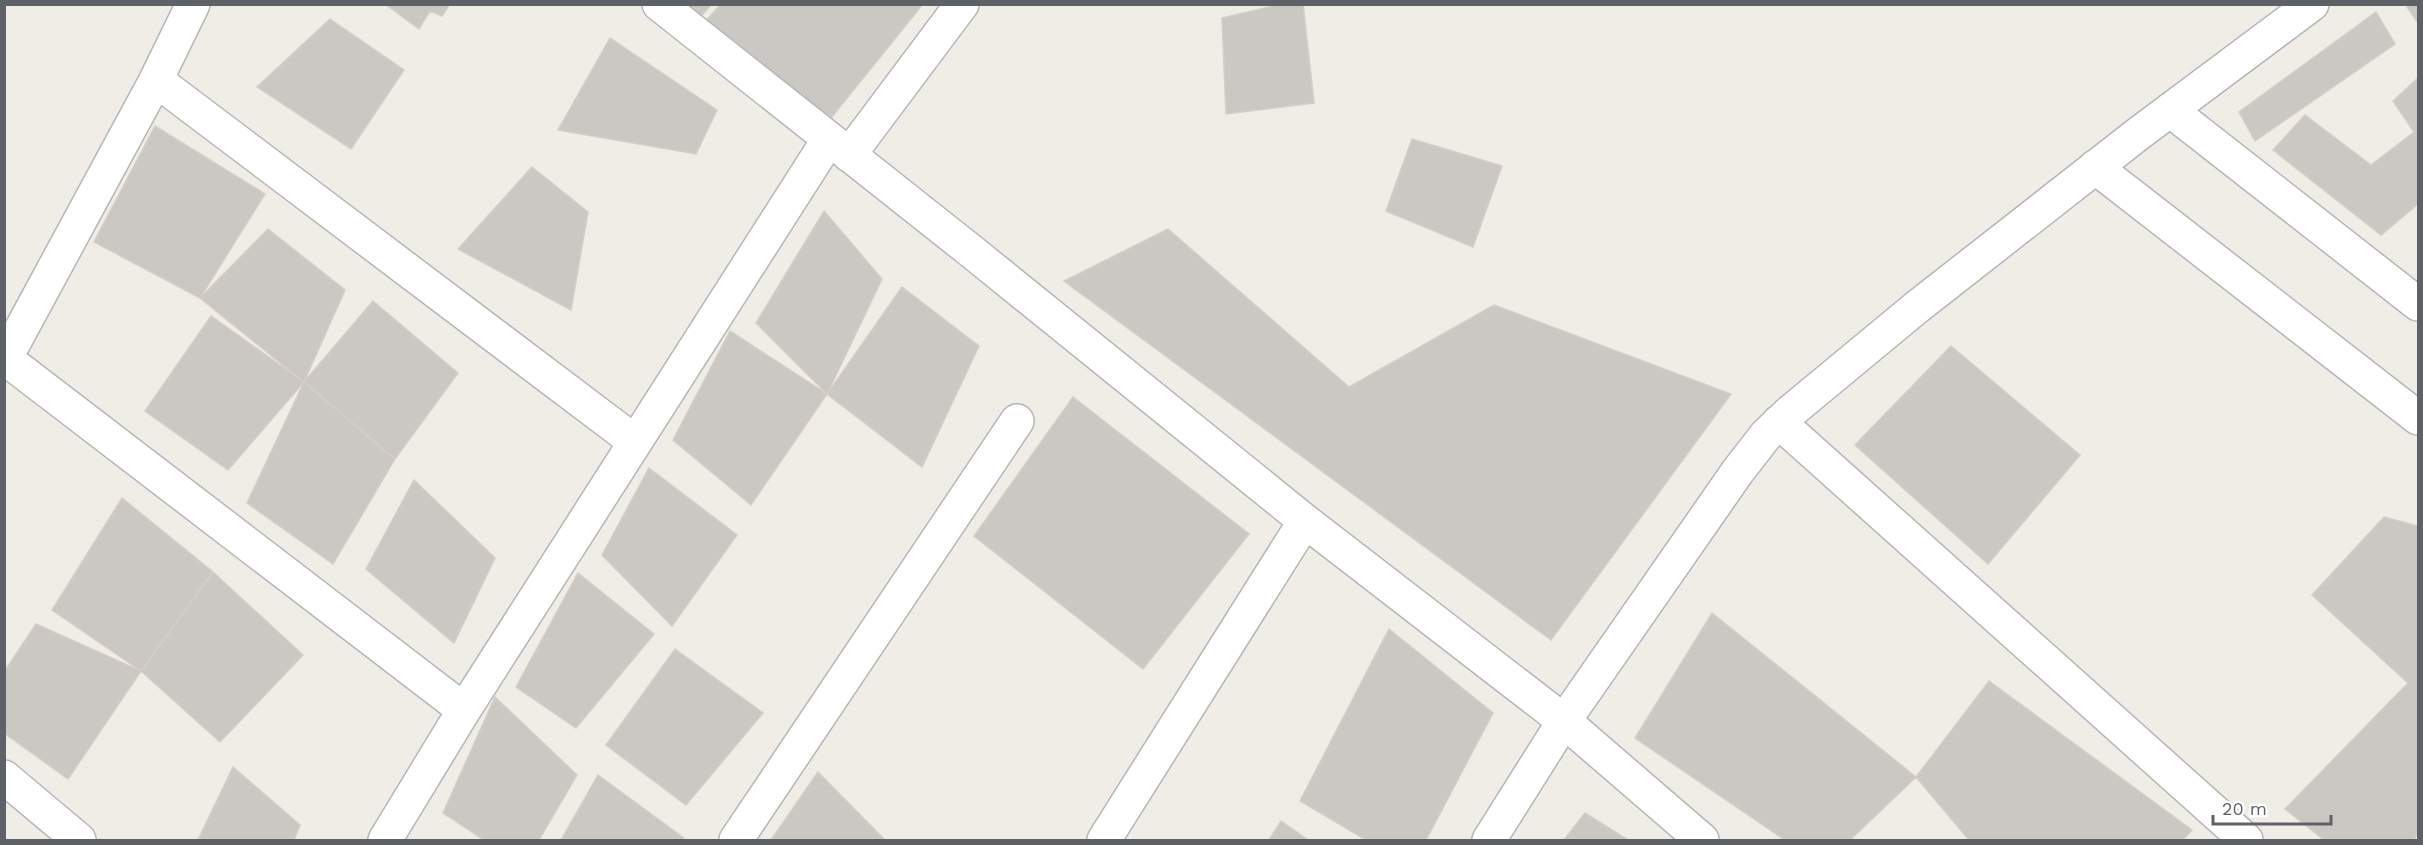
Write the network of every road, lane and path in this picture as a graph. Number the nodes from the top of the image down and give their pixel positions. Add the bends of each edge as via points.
1 (193, 4) edge
2 (659, 4) edge
3 (962, 4) edge
4 (2312, 4) edge
5 (156, 80) junction
6 (2170, 110) junction
7 (839, 147) junction
8 (2095, 167) junction
9 (2418, 304) edge
10 (5, 360) edge
11 (2418, 418) edge
12 (1017, 421) dead end
13 (1779, 422) junction
14 (634, 441) junction
15 (1305, 521) junction
16 (464, 710) junction
17 (1564, 721) junction
18 (4, 777) edge
19 (59, 834) edge
20 (399, 835) edge
21 (736, 840) edge
22 (1104, 840) edge
23 (1489, 840) edge
24 (1702, 840) edge
25 (2245, 840) edge

1 - 5 street
2 - 7 street
3 - 7 street
4 - 6 street
5 - 10 street
5 - 14 street
6 - 8 street
6 - 9 street
7 - 14 street
7 - 15 street
8 - 11 street
8 - 13 street
10 - 16 street
12 - 21 street
13 - 17 street via 1738,471
13 - 25 street
14 - 16 street
15 - 17 street
15 - 22 street
16 - 20 street
17 - 23 street
17 - 24 street
18 - 19 street

